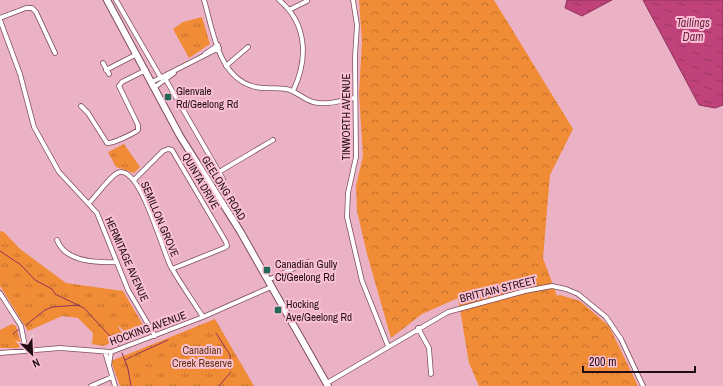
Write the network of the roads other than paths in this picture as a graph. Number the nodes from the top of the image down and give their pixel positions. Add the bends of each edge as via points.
1 (107, 0) edge
2 (116, 0) edge
3 (204, 0) edge
4 (278, 0) edge
5 (353, 0) edge
6 (307, 1) dead end
7 (289, 10) junction
8 (0, 19) edge
9 (218, 46) junction
10 (248, 47) dead end
11 (55, 53) dead end
12 (137, 54) junction
13 (103, 64) dead end
14 (226, 66) junction
15 (146, 70) junction
16 (163, 79) junction
17 (153, 85) junction
18 (293, 91) junction
19 (355, 98) junction
20 (81, 106) dead end
21 (273, 140) dead end
22 (219, 172) junction
23 (223, 179) dead end
24 (134, 180) junction
25 (89, 203) junction
26 (57, 240) dead end
27 (117, 262) junction
28 (308, 262) dead end
29 (172, 269) junction
30 (268, 280) junction
31 (271, 287) junction
32 (0, 293) edge
33 (2, 300) edge
34 (203, 316) junction
35 (418, 328) junction
36 (155, 336) junction
37 (388, 346) junction
38 (26, 351) junction
39 (105, 352) junction
40 (111, 352) junction
41 (0, 353) edge
42 (110, 368) junction
43 (431, 374) dead end
44 (112, 377) junction
45 (327, 385) edge
46 (91, 386) edge
47 (115, 386) edge
48 (643, 386) edge

1 - 12 main road, GEELONG ROAD
2 - 16 street, GEELONG ROAD
3 - 9 street
4 - 7 street
5 - 19 street, TINWORTH AVENUE via 357,25
6 - 7 street
7 - 18 street via 299,27 304,47 302,68
8 - 11 street via 26,8 33,9
8 - 25 street, HERMITAGE AVENUE via 20,74 34,127 57,170
9 - 14 street
9 - 16 street
10 - 14 street
12 - 13 street via 107,72
12 - 15 main road, GEELONG ROAD
14 - 18 street via 233,75 246,84
15 - 17 main road, GEELONG ROAD
15 - 20 street via 119,86 138,125 138,130 134,133 107,143
16 - 17 street
16 - 22 street, GEELONG ROAD
17 - 30 main road, GEELONG ROAD via 180,136 227,209
18 - 19 street via 310,101 321,103
19 - 37 street, TINWORTH AVENUE via 356,158 348,193 347,217 362,281
21 - 22 street
22 - 23 street, GEELONG ROAD
24 - 25 street, SEMILLON GROVE via 125,172 117,173
24 - 29 street, SEMILLON GROVE
24 - 29 street, QUINTA DRIVE via 162,151 172,150 226,240 227,245 224,248
25 - 27 street, HERMITAGE AVENUE via 101,220
26 - 27 street via 62,249 72,257
27 - 36 street, HERMITAGE AVENUE via 131,295
28 - 30 street
29 - 34 street, SEMILLON GROVE
30 - 31 main road, GEELONG ROAD
31 - 34 street, HOCKING AVENUE
31 - 45 main road, GEELONG ROAD
32 - 33 street
33 - 38 street via 21,326
34 - 36 street, HOCKING AVENUE
35 - 37 street, BRITTAIN STREET
35 - 43 street via 428,346
35 - 48 street, BRITTAIN STREET via 442,314 462,307 538,288 562,288 582,296 610,322 631,357
36 - 40 street, HOCKING AVENUE
37 - 45 street
38 - 39 street, HOCKING AVENUE via 67,348
38 - 41 street, HOCKING AVENUE
39 - 40 street, HOCKING AVENUE
39 - 42 street
40 - 42 street
42 - 44 street
44 - 46 street
44 - 47 street

